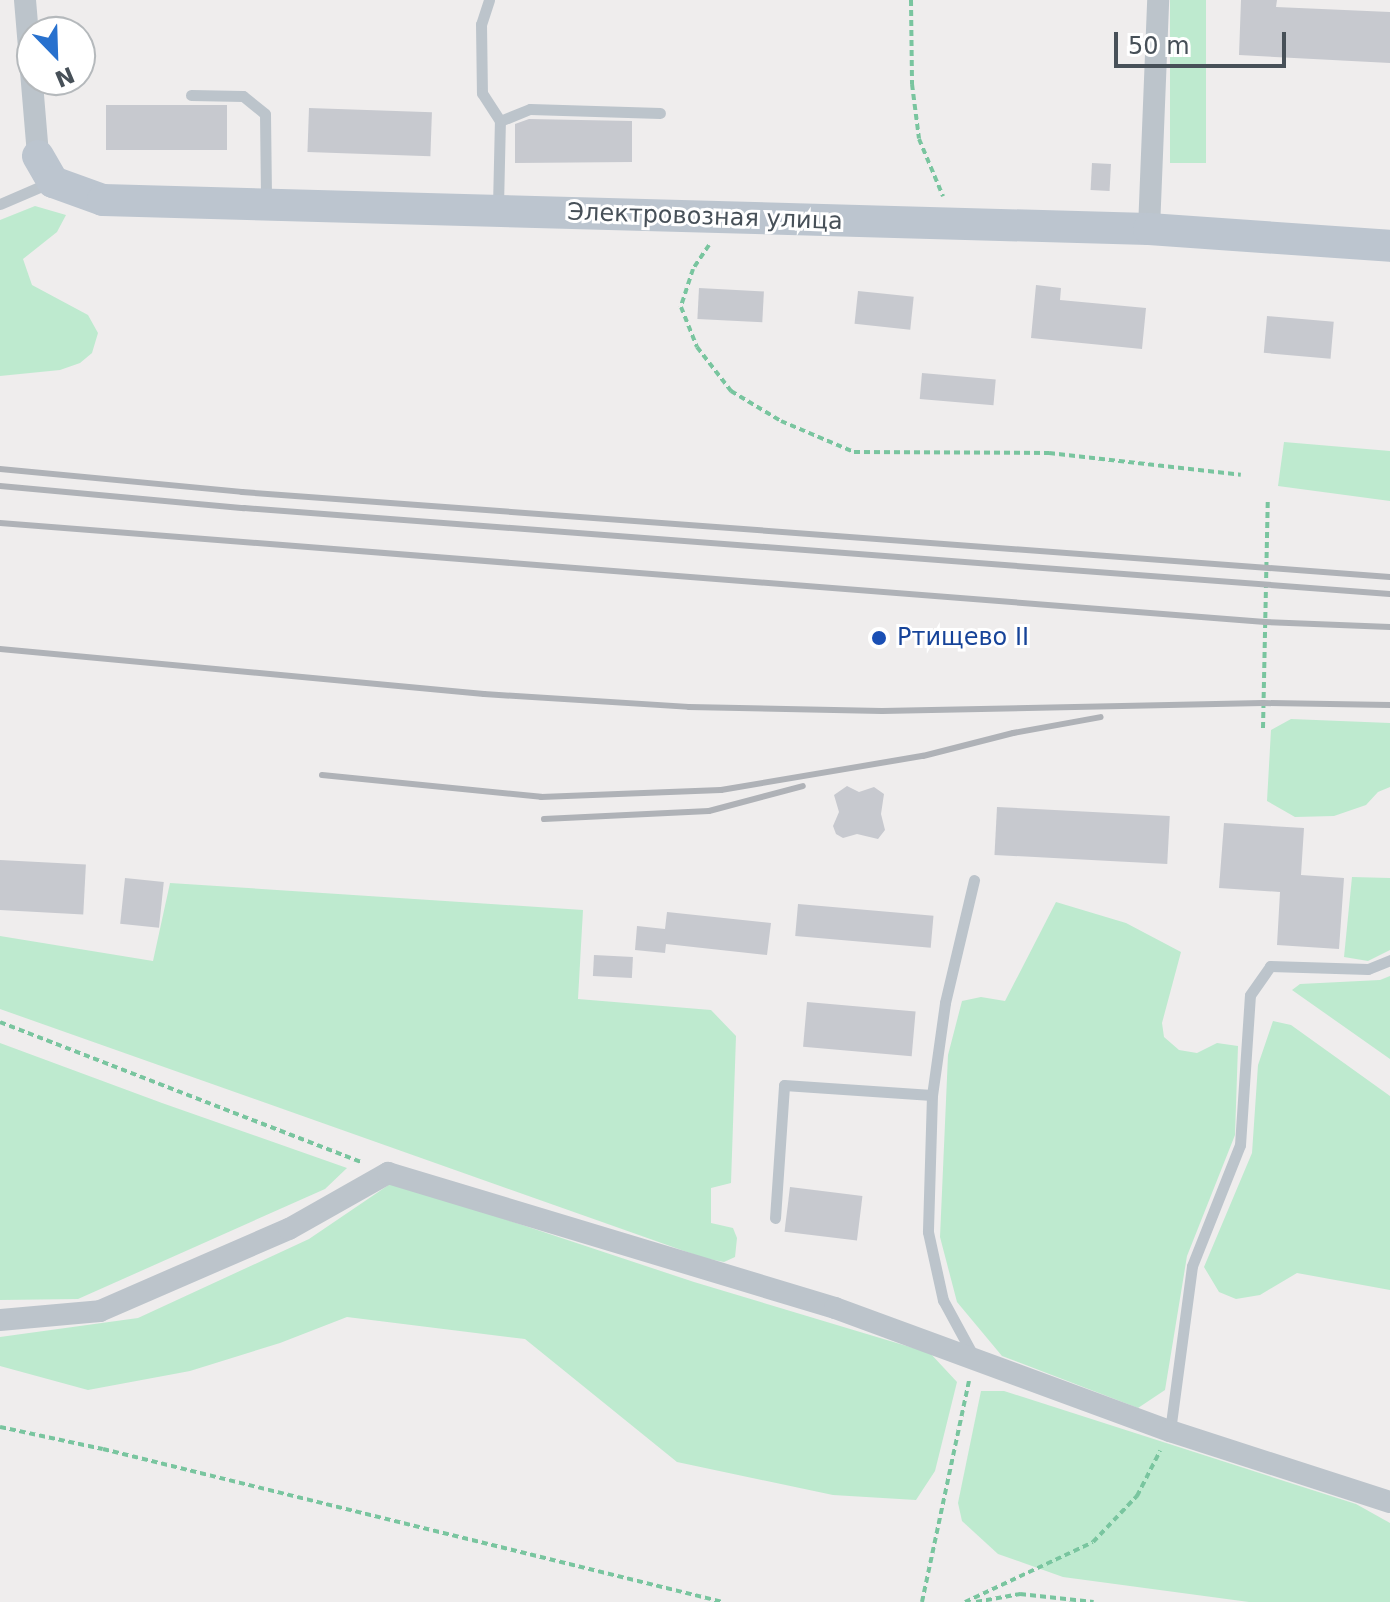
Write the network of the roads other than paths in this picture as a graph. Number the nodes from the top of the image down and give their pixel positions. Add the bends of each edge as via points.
1 (25, 0) edge
2 (489, 0) edge
3 (1158, 0) edge
4 (191, 95) dead end
5 (660, 113) dead end
6 (500, 121) junction
7 (45, 169) junction
8 (0, 204) edge
9 (266, 205) junction
10 (498, 211) junction
11 (1149, 229) junction
12 (1390, 246) edge
13 (974, 880) dead end
14 (1390, 960) edge
15 (932, 1095) junction
16 (775, 1218) dead end
17 (0, 1320) edge
18 (974, 1357) junction
19 (1170, 1431) junction
20 (1390, 1502) edge

1 - 7 street
2 - 6 lane via 481,24 482,93
3 - 11 street
4 - 9 lane via 243,96 265,114
5 - 6 lane via 530,109
6 - 10 lane
7 - 8 lane
7 - 9 street, Электровозная улица via 103,200
9 - 10 street, Электровозная улица
10 - 11 street, Электровозная улица
11 - 12 street, Электровозная улица
13 - 15 lane via 945,1003
14 - 19 lane via 1368,969 1270,966 1250,995 1240,1145 1192,1266
15 - 16 lane via 784,1085
15 - 18 lane via 928,1232 943,1300
17 - 18 street via 100,1311 289,1229 388,1173 835,1308
18 - 19 street
19 - 20 street

